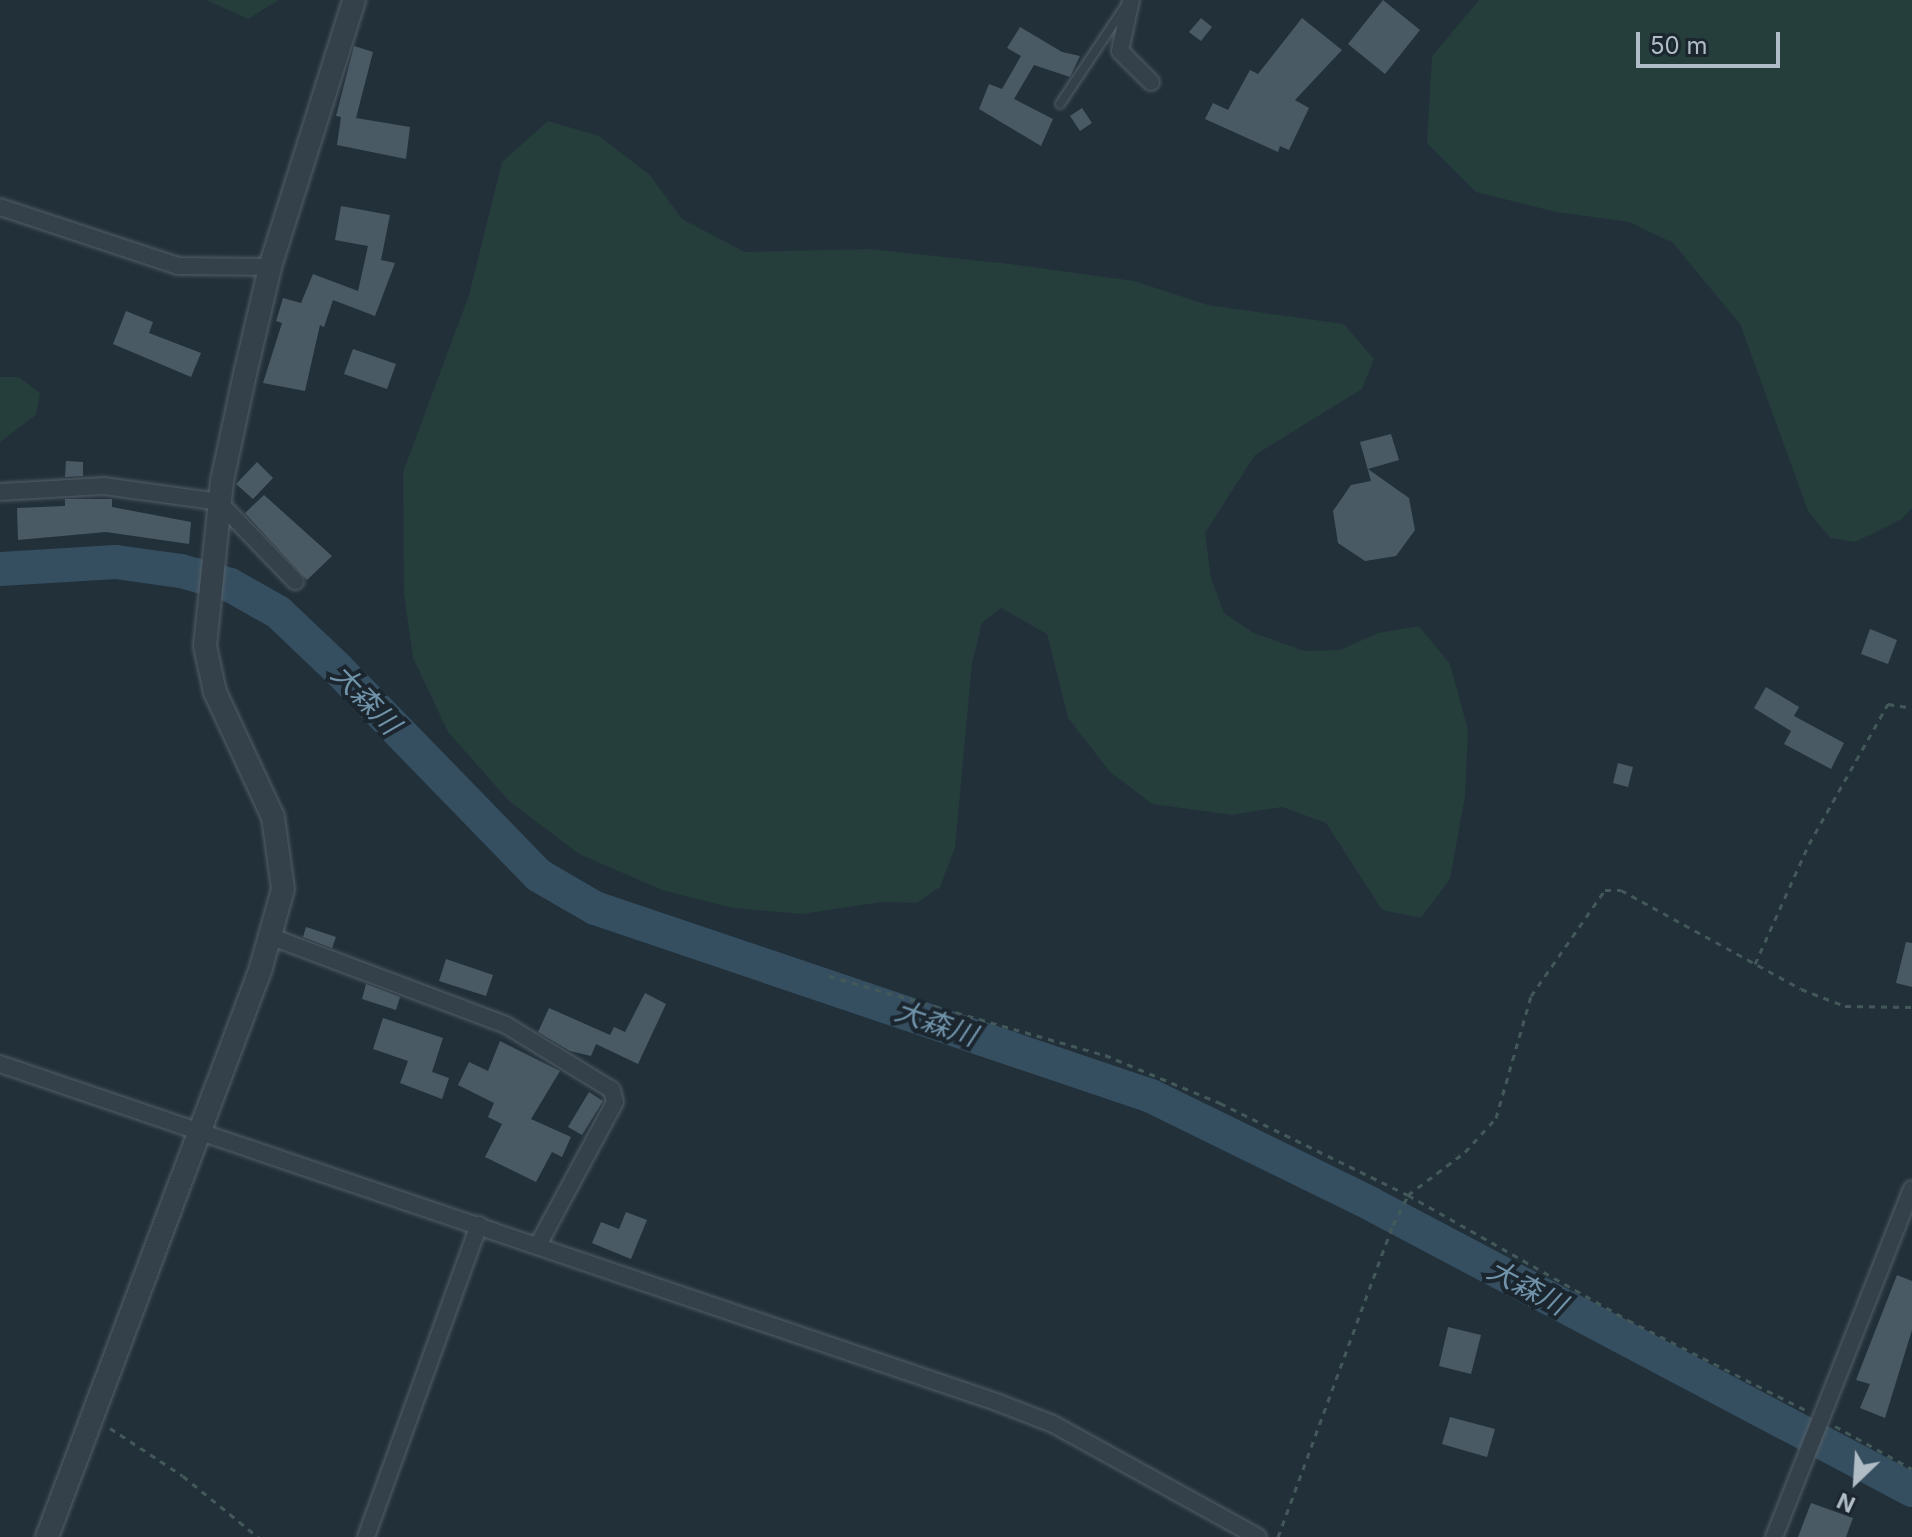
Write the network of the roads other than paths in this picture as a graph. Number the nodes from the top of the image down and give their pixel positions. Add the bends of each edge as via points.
1 (354, 0) edge
2 (1130, 0) edge
3 (1151, 82) dead end
4 (1060, 104) dead end
5 (0, 207) edge
6 (270, 267) junction
7 (0, 492) edge
8 (219, 502) junction
9 (295, 581) dead end
10 (272, 937) junction
11 (0, 1064) edge
12 (200, 1132) junction
13 (1912, 1189) edge
14 (479, 1225) junction
15 (538, 1245) junction
16 (47, 1537) edge
17 (366, 1537) edge
18 (1258, 1537) edge
19 (1774, 1537) edge

1 - 6 street
2 - 3 street via 1120,51
2 - 4 lane
5 - 6 street via 178,266
6 - 8 street
7 - 8 street via 104,486
8 - 9 street
8 - 10 street via 207,671 273,817 283,889
10 - 12 street
10 - 15 street via 484,1016 612,1090 615,1102
11 - 12 street
12 - 14 street
12 - 16 street
13 - 19 street
14 - 15 street
14 - 17 street
15 - 18 street via 1053,1424

